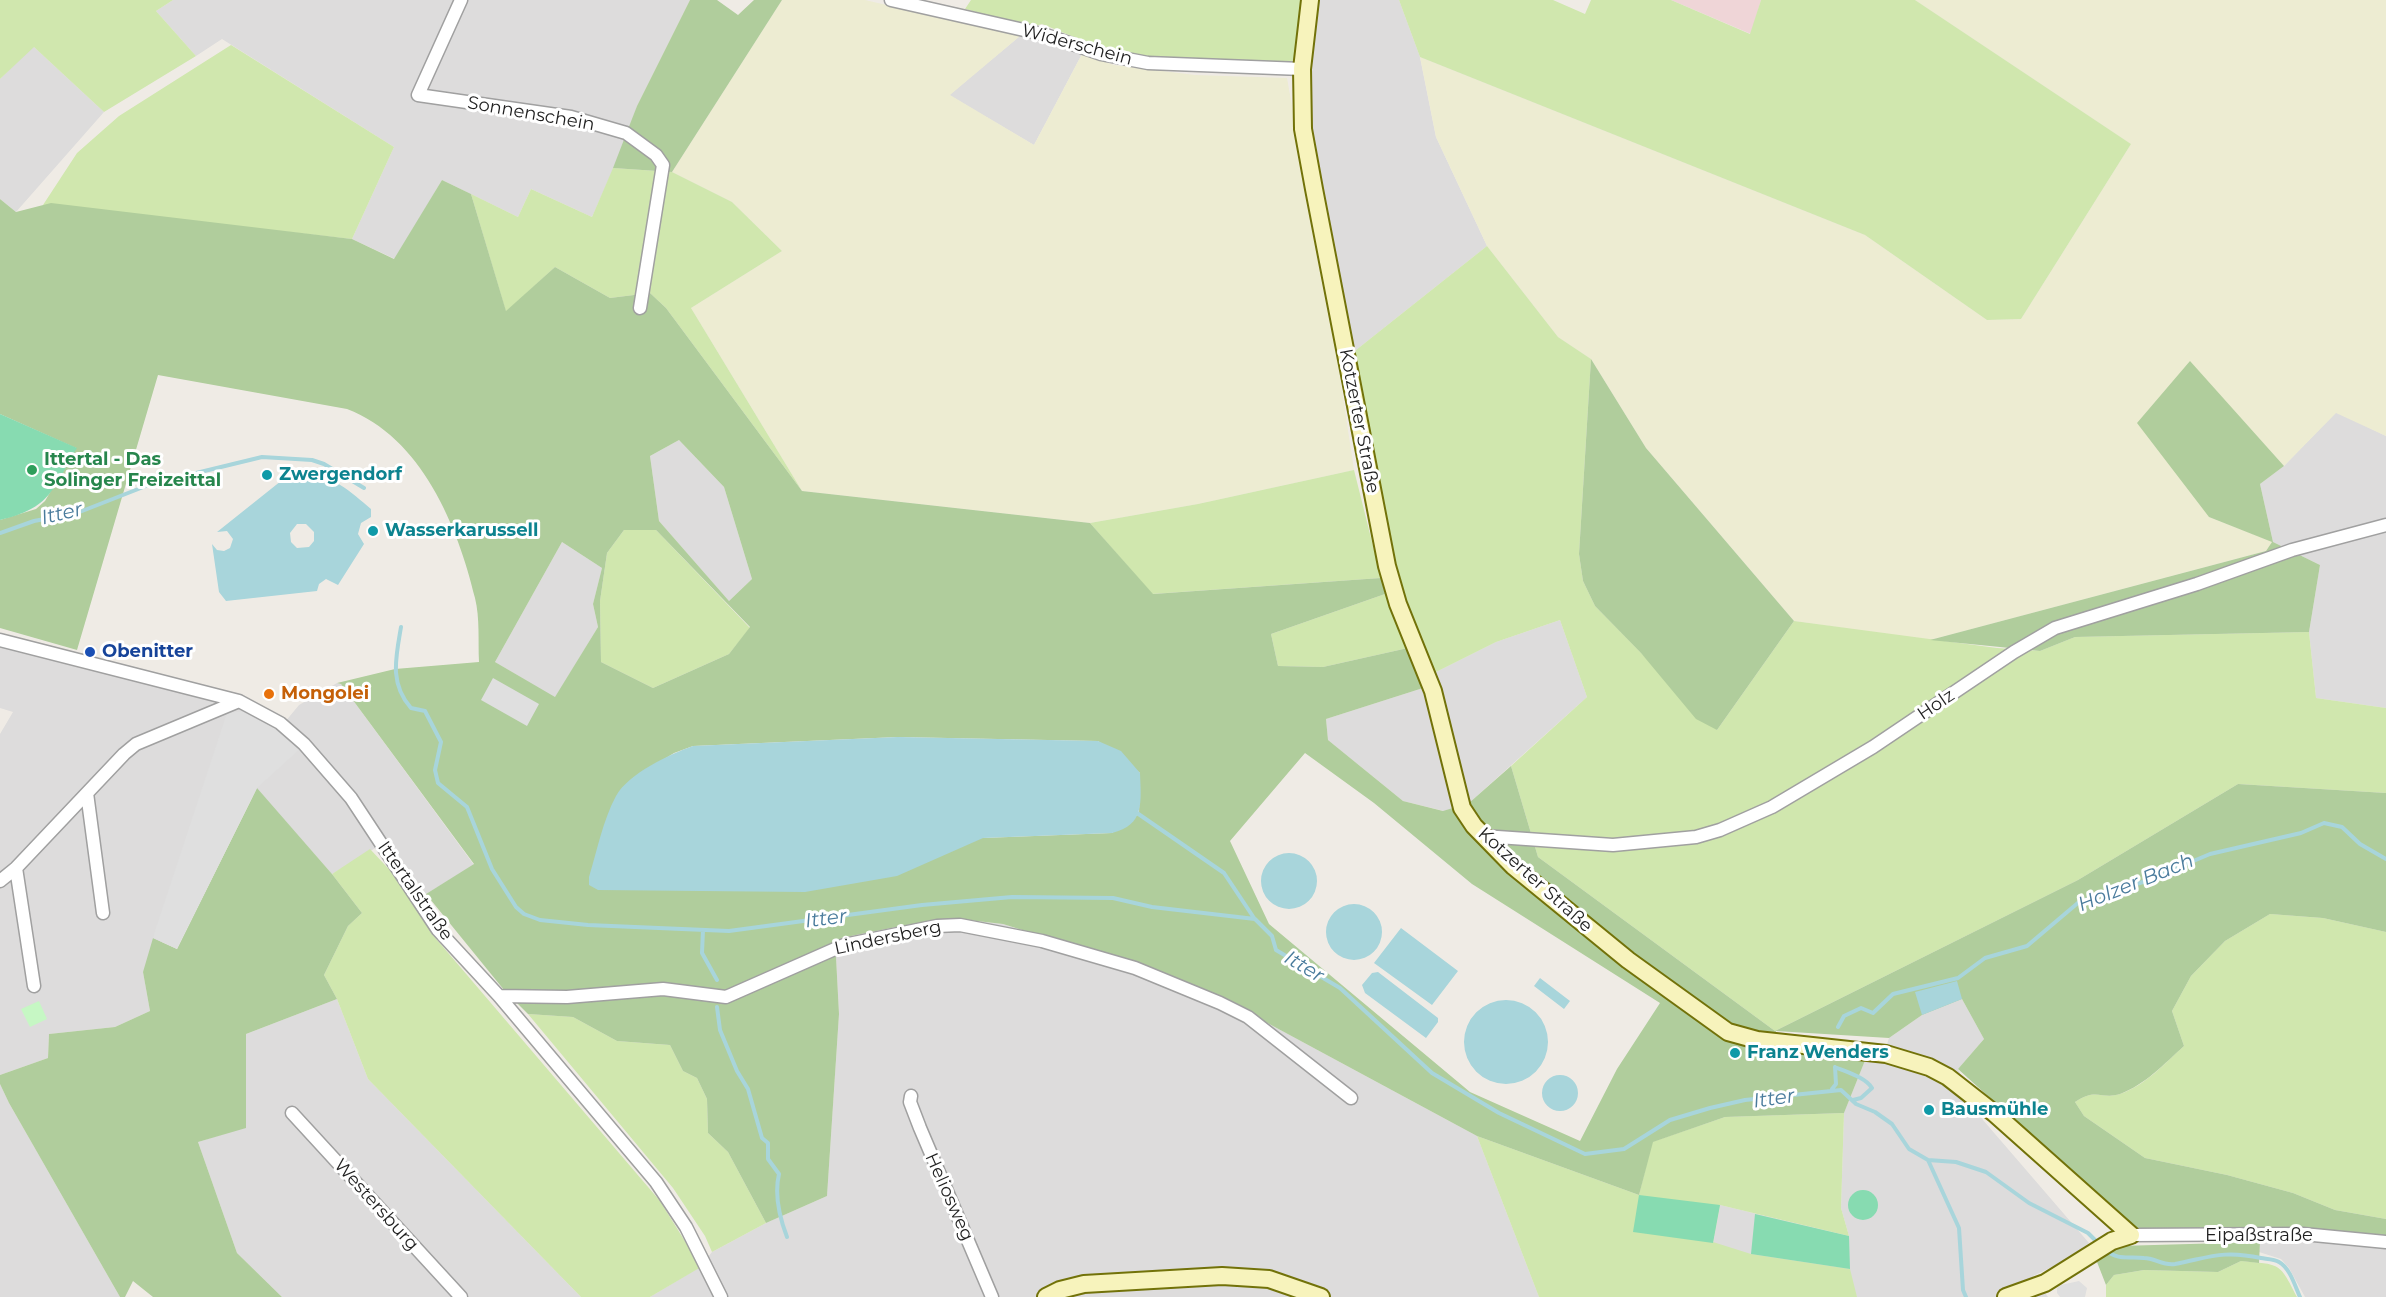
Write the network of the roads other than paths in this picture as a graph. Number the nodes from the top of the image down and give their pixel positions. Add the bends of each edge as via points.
1 (461, 0) edge
2 (891, 0) edge
3 (1310, 0) edge
4 (1302, 69) junction
5 (640, 308) dead end
6 (2386, 525) edge
7 (0, 640) edge
8 (239, 701) junction
9 (87, 793) junction
10 (1483, 836) junction
11 (16, 868) junction
12 (0, 881) edge
13 (103, 913) dead end
14 (34, 986) dead end
15 (499, 996) junction
16 (911, 1096) dead end
17 (1351, 1098) dead end
18 (292, 1113) dead end
19 (2131, 1235) junction
20 (2386, 1242) edge
21 (460, 1297) edge
22 (721, 1297) edge
23 (993, 1297) edge
24 (1046, 1297) edge
25 (1321, 1297) edge
26 (2006, 1297) edge

1 - 5 street, Sonnenschein via 418,95 571,117 626,133 663,165
2 - 4 street, Widerschein via 1148,63
3 - 4 street, Kotzerter Straße
4 - 10 street, Kotzerter Straße via 1303,129 1388,566 1398,604 1433,691 1462,808
6 - 10 street, Holz via 2311,544 2055,628 1873,747 1772,807 1719,830 1696,837 1613,845
7 - 8 street, Ittertalstraße
8 - 9 street via 136,744
8 - 15 street, Ittertalstraße via 280,723 319,760 351,798 438,930
9 - 11 street
9 - 13 street
10 - 19 street, Kotzerter Straße via 1565,910 1713,1023 1741,1037 1886,1054 1929,1067 1973,1095
11 - 12 street
11 - 14 street
15 - 17 street, Lindersberg via 567,998 663,989 726,997 838,947 960,924 1104,959 1221,1002 1248,1017
15 - 22 street, Ittertalstraße via 656,1182 686,1227
16 - 23 street, Heliosweg via 923,1137
18 - 21 street, Westersburg
19 - 20 street, Eipaßstraße via 2303,1234
19 - 26 street via 2112,1241 2045,1283
24 - 25 street via 1084,1284 1222,1276 1269,1279

